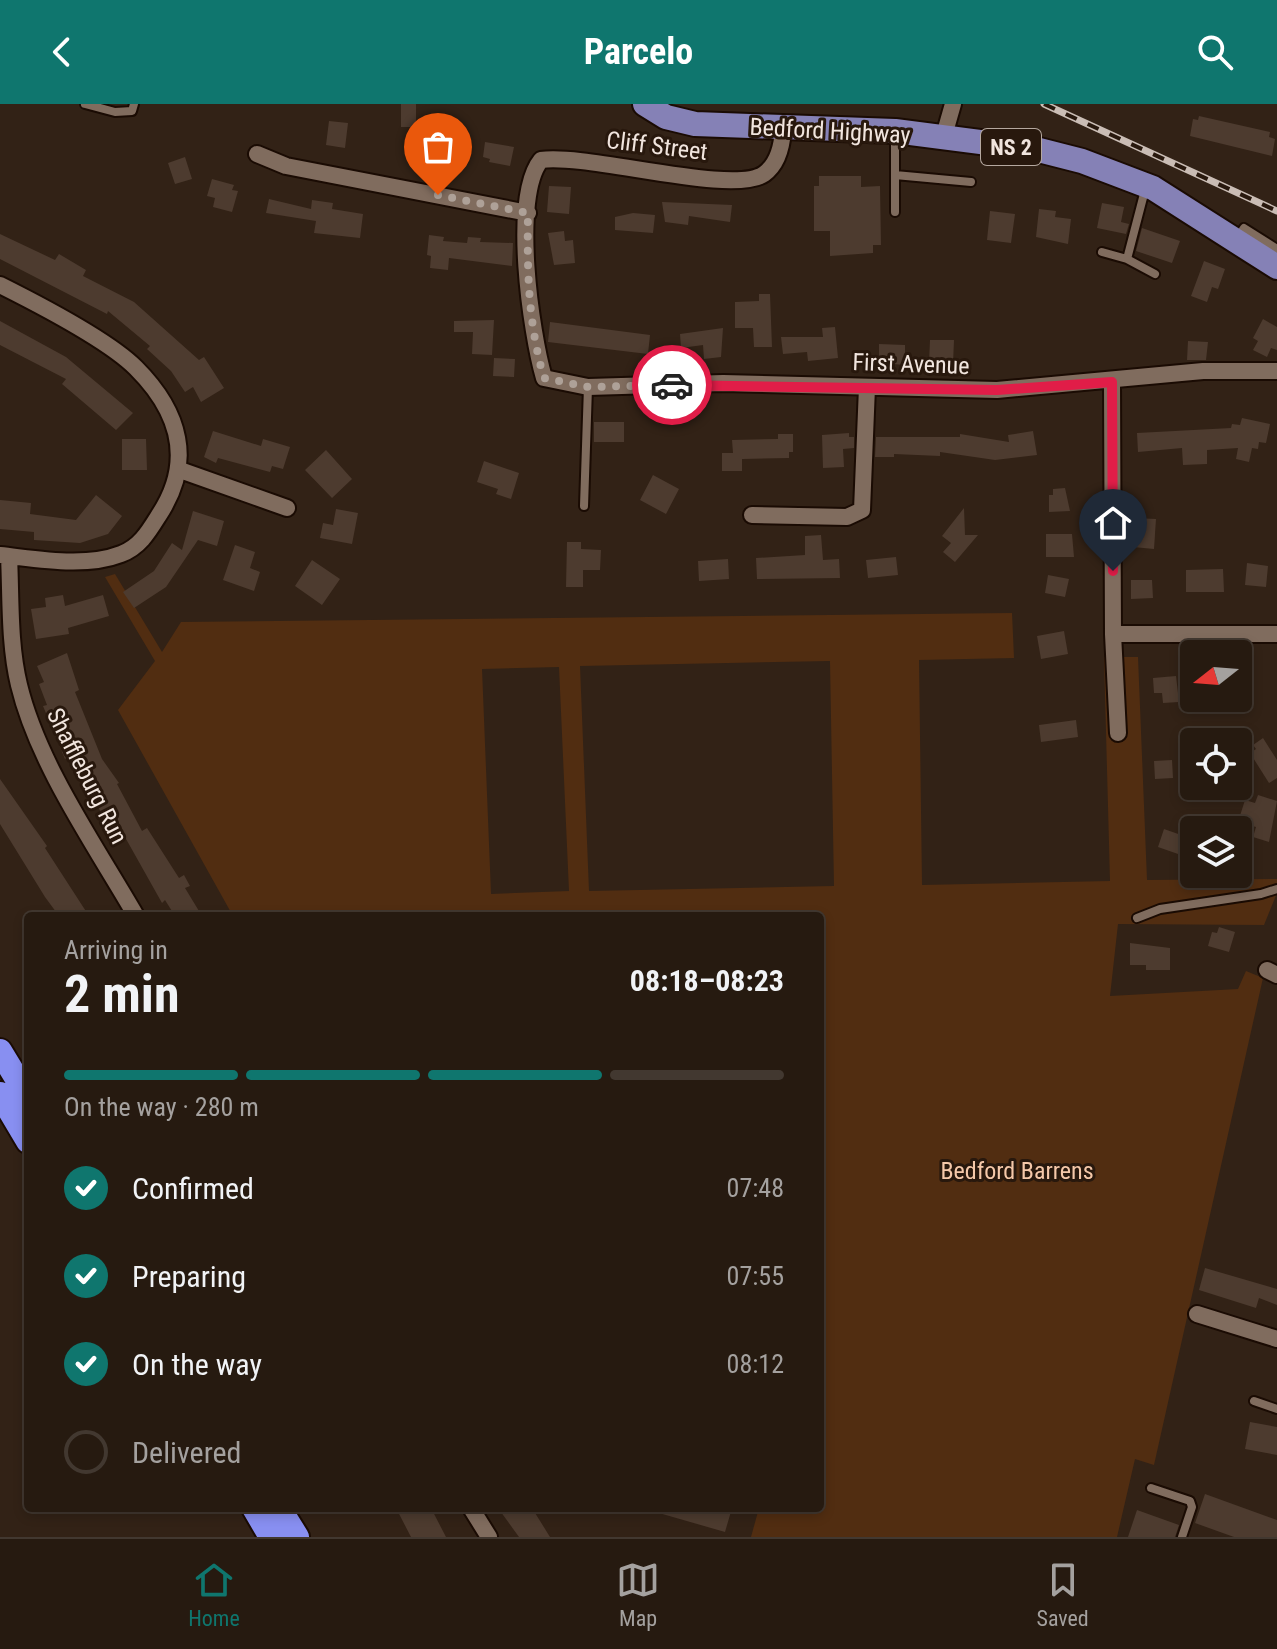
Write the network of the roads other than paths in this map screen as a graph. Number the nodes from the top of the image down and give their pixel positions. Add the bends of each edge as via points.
1 (85, 104) edge
2 (134, 104) edge
3 (645, 104) edge
4 (953, 104) edge
5 (783, 130) junction
6 (895, 131) junction
7 (943, 139) junction
8 (257, 154) dead end
9 (895, 175) junction
10 (971, 182) dead end
11 (1146, 185) junction
12 (895, 212) dead end
13 (528, 213) junction
14 (1236, 239) junction
15 (1277, 249) edge
16 (1102, 252) dead end
17 (1127, 259) junction
18 (1277, 267) edge
19 (1155, 274) dead end
20 (0, 285) edge
21 (1277, 371) edge
22 (1112, 382) junction
23 (588, 387) junction
24 (867, 387) junction
25 (180, 470) junction
26 (584, 506) dead end
27 (287, 508) dead end
28 (752, 515) dead end
29 (4, 555) edge
30 (1113, 634) junction
31 (1277, 634) edge
32 (1118, 733) dead end
33 (1277, 889) edge
34 (134, 912) edge
35 (1137, 918) dead end
36 (0, 1051) edge
37 (24, 1090) edge
38 (0, 1094) edge
39 (24, 1134) edge
40 (1197, 1314) dead end
41 (1277, 1339) edge
42 (1254, 1401) dead end
43 (1277, 1409) edge
44 (1151, 1488) dead end
45 (256, 1512) edge
46 (281, 1512) edge
47 (473, 1512) edge
48 (271, 1537) edge
49 (297, 1537) edge
50 (489, 1537) edge
51 (1182, 1537) edge

1 - 2 lane via 115,112 132,111
3 - 5 main road, Bedford Highway / NS 2 via 666,117 695,124
4 - 7 street
5 - 6 main road, Bedford Highway / NS 2
5 - 13 street, Cliff Street via 781,150 763,174 745,179 663,175 575,158 541,160 530,181
6 - 7 main road, Bedford Highway / NS 2
6 - 9 lane
7 - 11 main road, Bedford Highway / NS 2 via 1035,149
8 - 13 street via 286,166
9 - 10 lane
9 - 12 lane
11 - 14 main road, Bedford Highway / NS 2
11 - 17 lane
13 - 23 street, First Avenue via 527,291 544,378
14 - 15 lane via 1244,228
14 - 18 main road, Bedford Highway / NS 2
16 - 17 lane
17 - 19 lane
20 - 25 street via 135,366 169,414
21 - 22 street, First Avenue via 1203,371
22 - 24 street, First Avenue via 997,390
22 - 30 street
23 - 24 street, First Avenue
23 - 26 lane
24 - 28 street via 862,510 847,517
25 - 27 street
25 - 29 street via 153,525 124,553 102,560
29 - 34 street, Shaffleburg Run via 26,710 76,813
30 - 31 street
30 - 32 street
33 - 35 lane via 1160,909
36 - 37 highway
38 - 39 highway
40 - 41 street
42 - 43 lane
44 - 51 lane via 1190,1501
45 - 48 highway
46 - 49 highway
47 - 50 street

